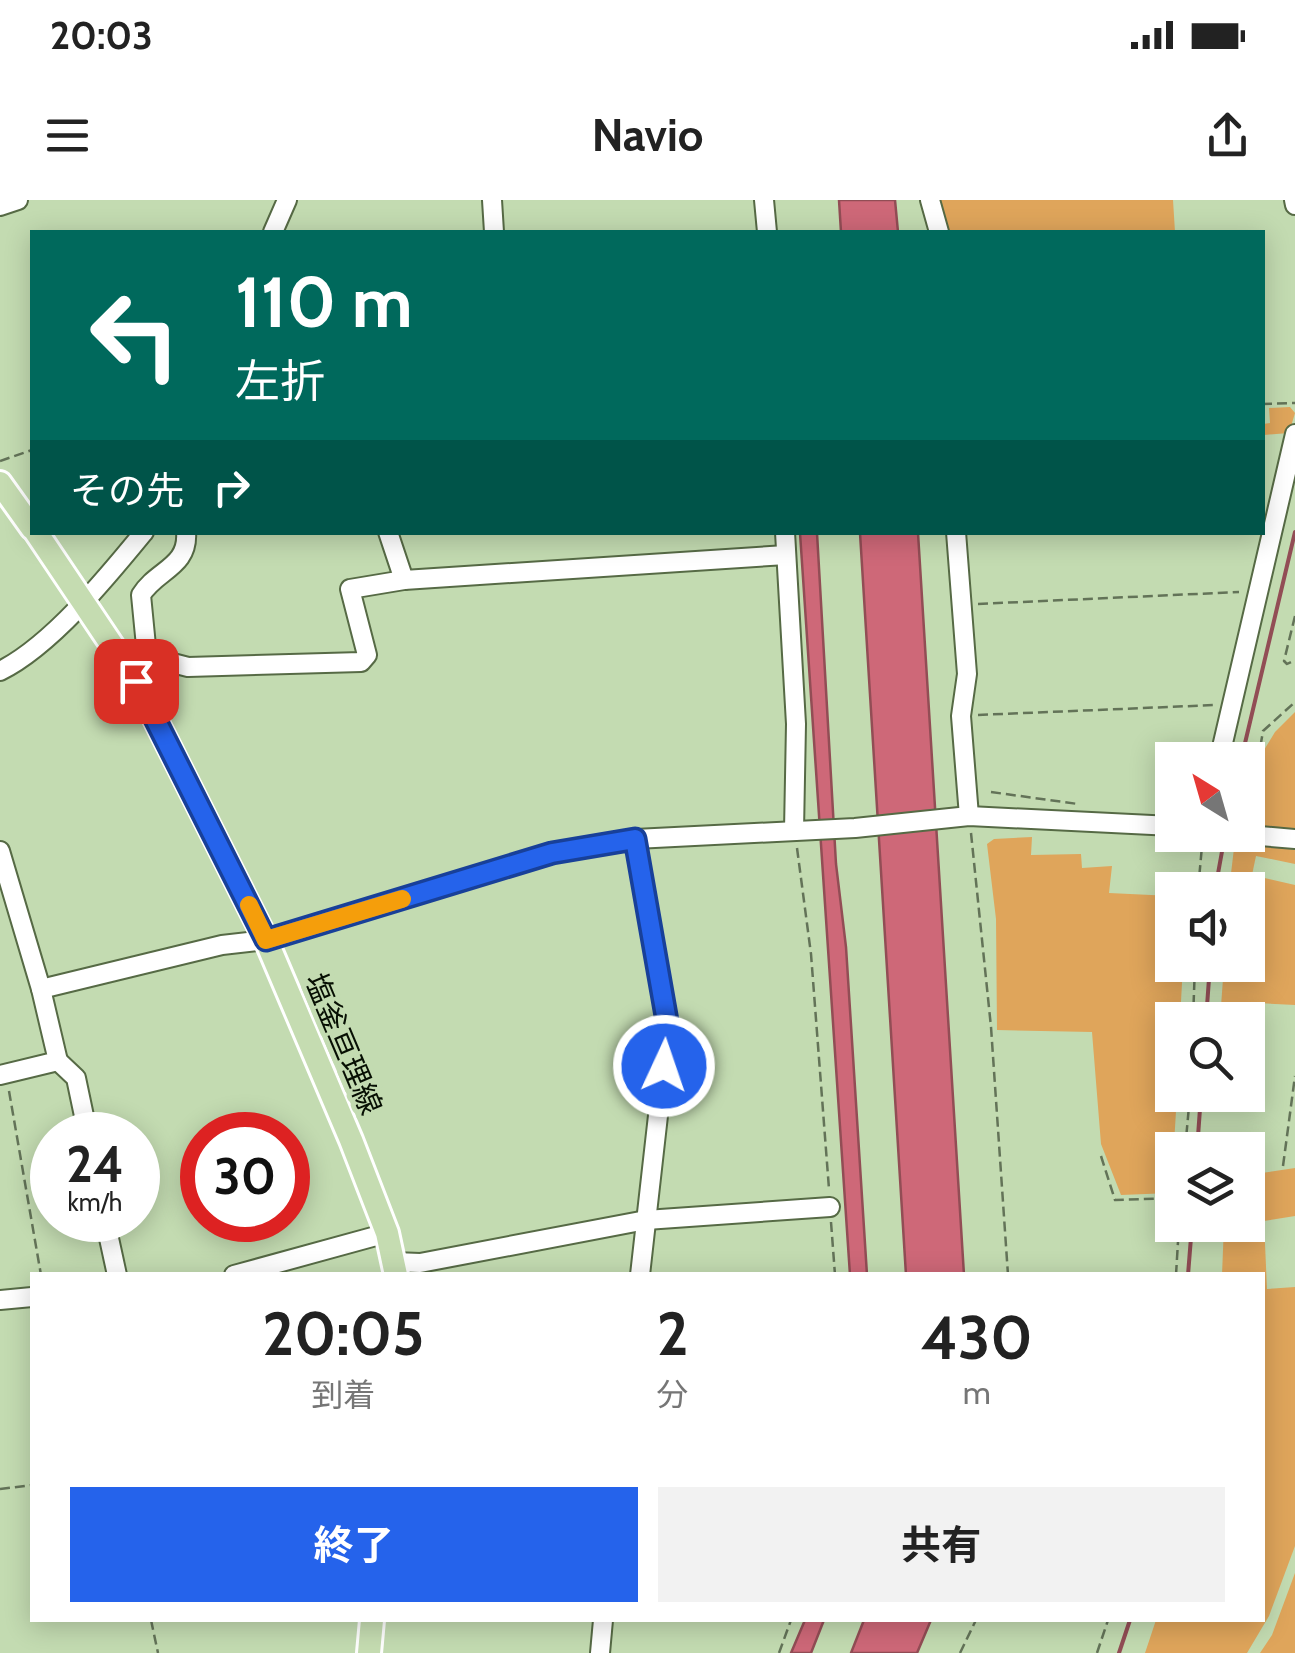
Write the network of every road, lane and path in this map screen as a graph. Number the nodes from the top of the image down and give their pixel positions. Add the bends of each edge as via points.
1 (18, 200) edge
2 (287, 200) edge
3 (492, 200) edge
4 (764, 200) edge
5 (930, 200) edge
6 (0, 206) edge
7 (274, 230) edge
8 (494, 230) edge
9 (766, 230) edge
10 (938, 230) edge
11 (1295, 403) edge
12 (1265, 404) edge
13 (1295, 434) edge
14 (30, 451) edge
15 (0, 461) edge
16 (0, 482) edge
17 (30, 524) edge
18 (38, 535) edge
19 (141, 535) edge
20 (186, 535) edge
21 (389, 535) edge
22 (785, 535) edge
23 (956, 535) edge
24 (786, 555) junction
25 (404, 580) junction
26 (1258, 591) junction
27 (84, 601) junction
28 (961, 606) junction
29 (1295, 616) edge
30 (1295, 660) edge
31 (0, 671) edge
32 (1295, 702) edge
33 (1232, 704) junction
34 (960, 716) junction
35 (1223, 742) edge
36 (1261, 742) edge
37 (991, 792) dead end
38 (960, 817) junction
39 (1101, 822) junction
40 (1155, 825) edge
41 (797, 831) junction
42 (1265, 836) edge
43 (635, 839) junction
44 (1295, 839) edge
45 (0, 852) edge
46 (5, 890) edge
47 (266, 940) junction
48 (41, 988) junction
49 (58, 1061) junction
50 (3, 1075) edge
51 (1295, 1076) edge
52 (83, 1112) edge
53 (1102, 1156) dead end
54 (1282, 1166) dead end
55 (1155, 1199) edge
56 (830, 1207) junction
57 (646, 1220) junction
58 (388, 1234) junction
59 (109, 1242) edge
60 (1178, 1242) edge
61 (395, 1268) edge
62 (40, 1272) edge
63 (115, 1272) edge
64 (245, 1272) edge
65 (640, 1272) edge
66 (835, 1272) edge
67 (1008, 1272) edge
68 (1176, 1272) edge
69 (30, 1297) edge
70 (0, 1300) edge
71 (30, 1484) edge
72 (0, 1489) edge
73 (151, 1622) edge
74 (372, 1622) edge
75 (603, 1622) edge
76 (790, 1622) edge
77 (975, 1622) edge
78 (1108, 1622) edge
79 (158, 1653) edge
80 (369, 1653) edge
81 (600, 1653) edge
82 (779, 1653) edge
83 (960, 1653) edge
84 (1098, 1653) edge

1 - 6 street
2 - 7 street
3 - 8 street
4 - 9 street
5 - 10 street
11 - 12 path
13 - 26 street
14 - 15 path
16 - 17 main road, 塩釜亘理線
18 - 27 main road, 塩釜亘理線
19 - 27 street
20 - 25 street via 175,566 154,577 141,595 146,646 155,657 188,667 362,662 367,645 350,589
21 - 25 street
22 - 24 street
23 - 28 street
24 - 25 street
24 - 41 street
26 - 28 path
26 - 33 street
27 - 31 street
27 - 47 main road, 塩釜亘理線 via 136,681
28 - 34 street via 967,674
29 - 30 path via 1284,660
32 - 36 path via 1262,732
33 - 34 path
33 - 35 street
34 - 38 street
37 - 39 path via 1086,806 1102,812
38 - 39 street
38 - 41 street
38 - 67 path via 985,956
39 - 40 street
41 - 43 street
41 - 56 path
42 - 44 street
43 - 47 street via 552,853
43 - 57 street via 668,1027
45 - 46 street
46 - 48 street
47 - 48 street
47 - 58 main road, 塩釜亘理線
48 - 49 street
49 - 50 street
49 - 52 street via 76,1078
50 - 62 path
51 - 54 path
53 - 55 path via 1115,1200
56 - 57 street
56 - 66 path
57 - 61 street
57 - 65 street
58 - 61 main road, 塩釜亘理線
58 - 64 street
59 - 63 street
60 - 68 path
69 - 70 street
71 - 72 path
73 - 79 path
74 - 80 main road
75 - 81 street
76 - 82 path
77 - 83 path
78 - 84 path

